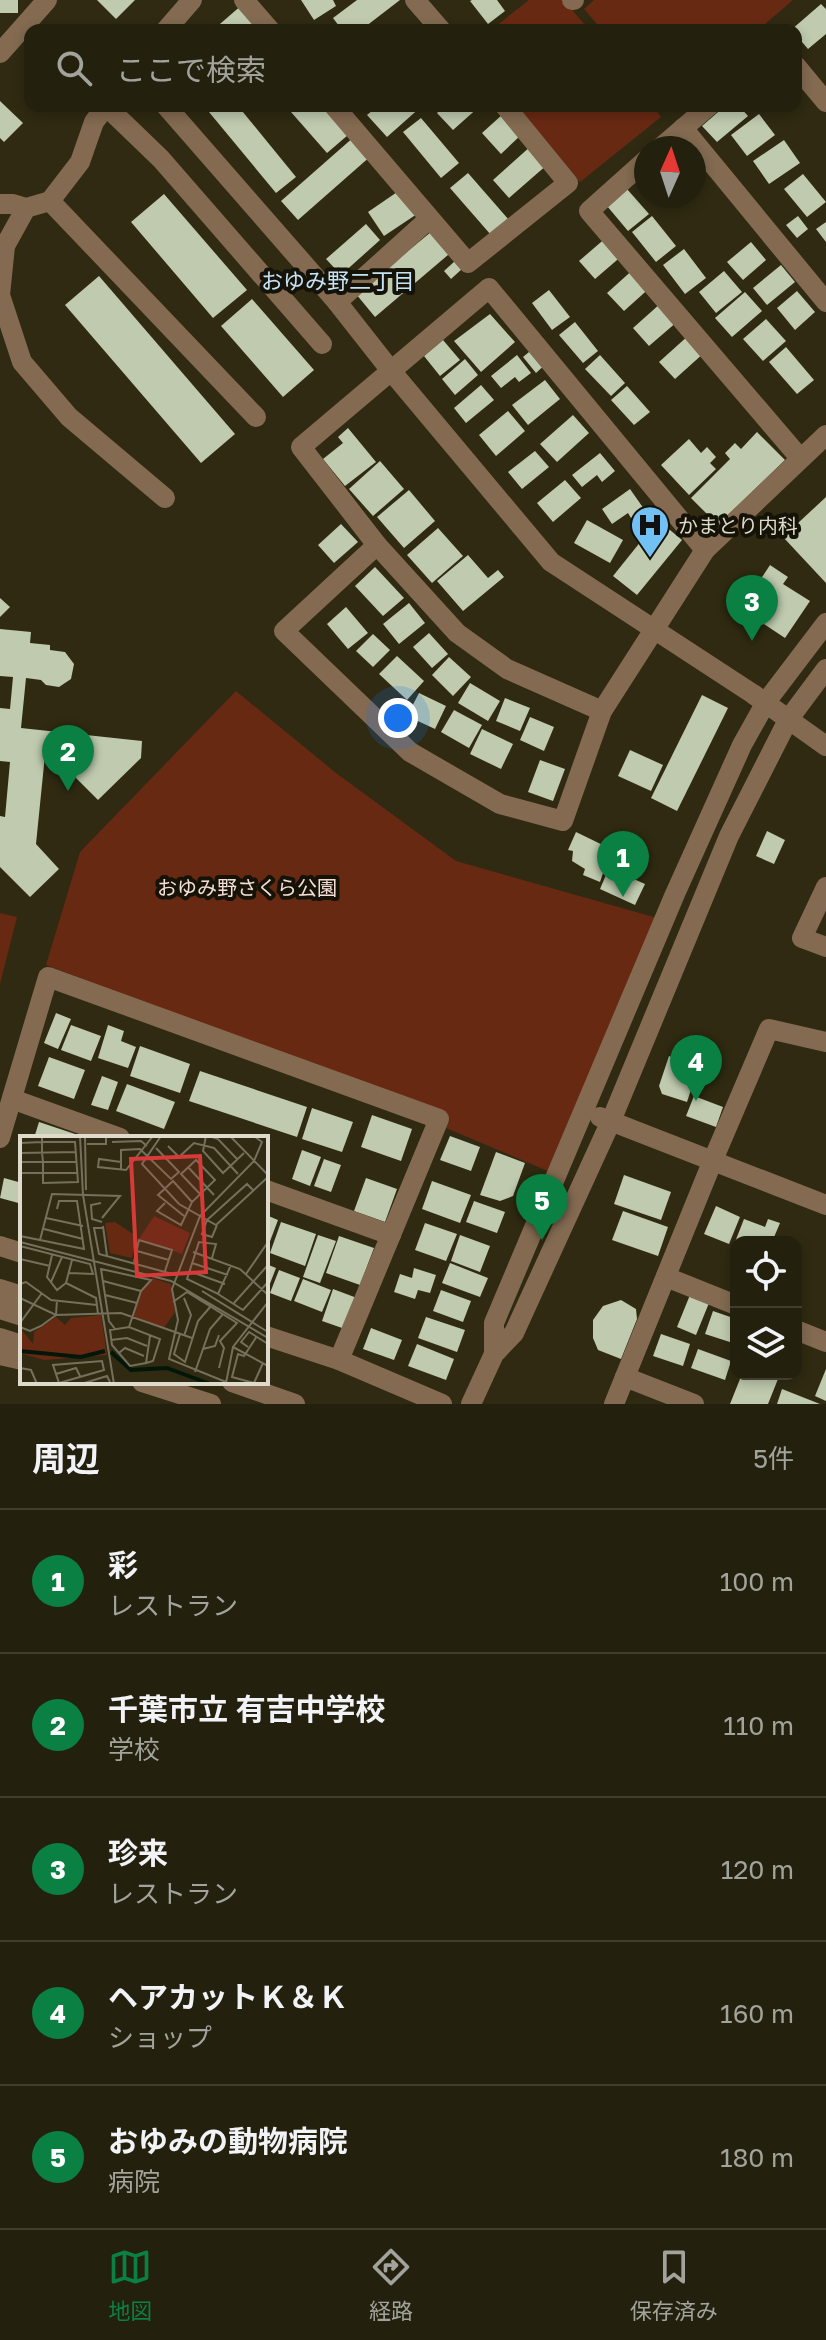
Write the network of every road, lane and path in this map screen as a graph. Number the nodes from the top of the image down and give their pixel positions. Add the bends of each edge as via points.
1 (47, 0) edge
2 (192, 0) edge
3 (244, 0) edge
4 (415, 0) edge
5 (26, 24) edge
6 (171, 24) edge
7 (265, 24) edge
8 (436, 24) edge
9 (24, 26) edge
10 (0, 53) edge
11 (802, 73) edge
12 (826, 102) edge
13 (102, 112) edge
14 (112, 112) edge
15 (171, 112) edge
16 (339, 112) edge
17 (510, 112) edge
18 (702, 112) edge
19 (683, 128) junction
20 (674, 136) edge
21 (634, 171) edge
22 (50, 201) junction
23 (0, 204) edge
24 (26, 208) junction
25 (429, 219) junction
26 (2, 246) edge
27 (337, 302) junction
28 (826, 302) edge
29 (322, 344) dead end
30 (392, 372) junction
31 (256, 417) dead end
32 (826, 435) edge
33 (800, 458) junction
34 (165, 498) dead end
35 (377, 545) junction
36 (705, 550) junction
37 (826, 623) edge
38 (654, 629) junction
39 (826, 669) edge
40 (766, 702) junction
41 (602, 711) junction
42 (788, 720) junction
43 (826, 746) edge
44 (826, 887) edge
45 (826, 947) edge
46 (826, 1042) edge
47 (12, 1099) junction
48 (585, 1111) junction
49 (611, 1121) junction
50 (114, 1136) edge
51 (0, 1138) edge
52 (713, 1160) junction
53 (268, 1191) edge
54 (826, 1205) edge
55 (391, 1235) junction
56 (0, 1246) edge
57 (20, 1252) edge
58 (666, 1277) junction
59 (0, 1289) edge
60 (20, 1295) edge
61 (730, 1303) edge
62 (0, 1309) edge
63 (20, 1315) edge
64 (802, 1332) edge
65 (268, 1337) edge
66 (0, 1338) edge
67 (826, 1342) edge
68 (20, 1344) edge
69 (494, 1354) junction
70 (0, 1355) edge
71 (20, 1360) edge
72 (339, 1360) junction
73 (625, 1377) junction
74 (148, 1384) edge
75 (238, 1384) edge
76 (211, 1404) edge
77 (295, 1404) edge
78 (442, 1404) edge
79 (471, 1404) edge
80 (614, 1404) edge
81 (694, 1404) edge

1 - 5 street
2 - 6 street
3 - 7 street
4 - 8 street
9 - 10 street
11 - 12 street
13 - 22 street via 80,162
14 - 29 street via 161,159
15 - 27 street
16 - 25 street
17 - 25 street via 568,183 468,263
18 - 19 street
19 - 20 street
19 - 28 street
21 - 33 street via 589,211
22 - 24 street
22 - 31 street
23 - 24 street
24 - 26 street
25 - 27 street
26 - 34 street via 0,295 22,362 69,417
27 - 30 street
30 - 35 street via 301,447
30 - 36 street via 489,288
30 - 38 street via 551,562
32 - 33 street
33 - 36 street
35 - 41 street via 457,633 507,669
35 - 41 street via 284,631 410,752 500,804 563,821
36 - 38 street
37 - 40 street
38 - 40 street
38 - 41 street
39 - 42 street
40 - 42 street
40 - 48 street via 675,894
42 - 43 street
42 - 49 street via 729,836
44 - 45 street via 802,938
46 - 52 street via 769,1029
47 - 50 street
47 - 51 street
47 - 55 street via 48,977 439,1119
48 - 49 street
48 - 69 street via 494,1323
49 - 52 street
49 - 69 street via 514,1333
52 - 54 street
52 - 58 street
53 - 55 street
55 - 72 street
56 - 57 street
58 - 61 street
58 - 73 street
59 - 60 street
62 - 63 street
64 - 67 street
65 - 72 street
66 - 68 street
69 - 79 street
70 - 71 street
72 - 78 street
73 - 80 street
73 - 81 street
74 - 76 street
75 - 77 street

